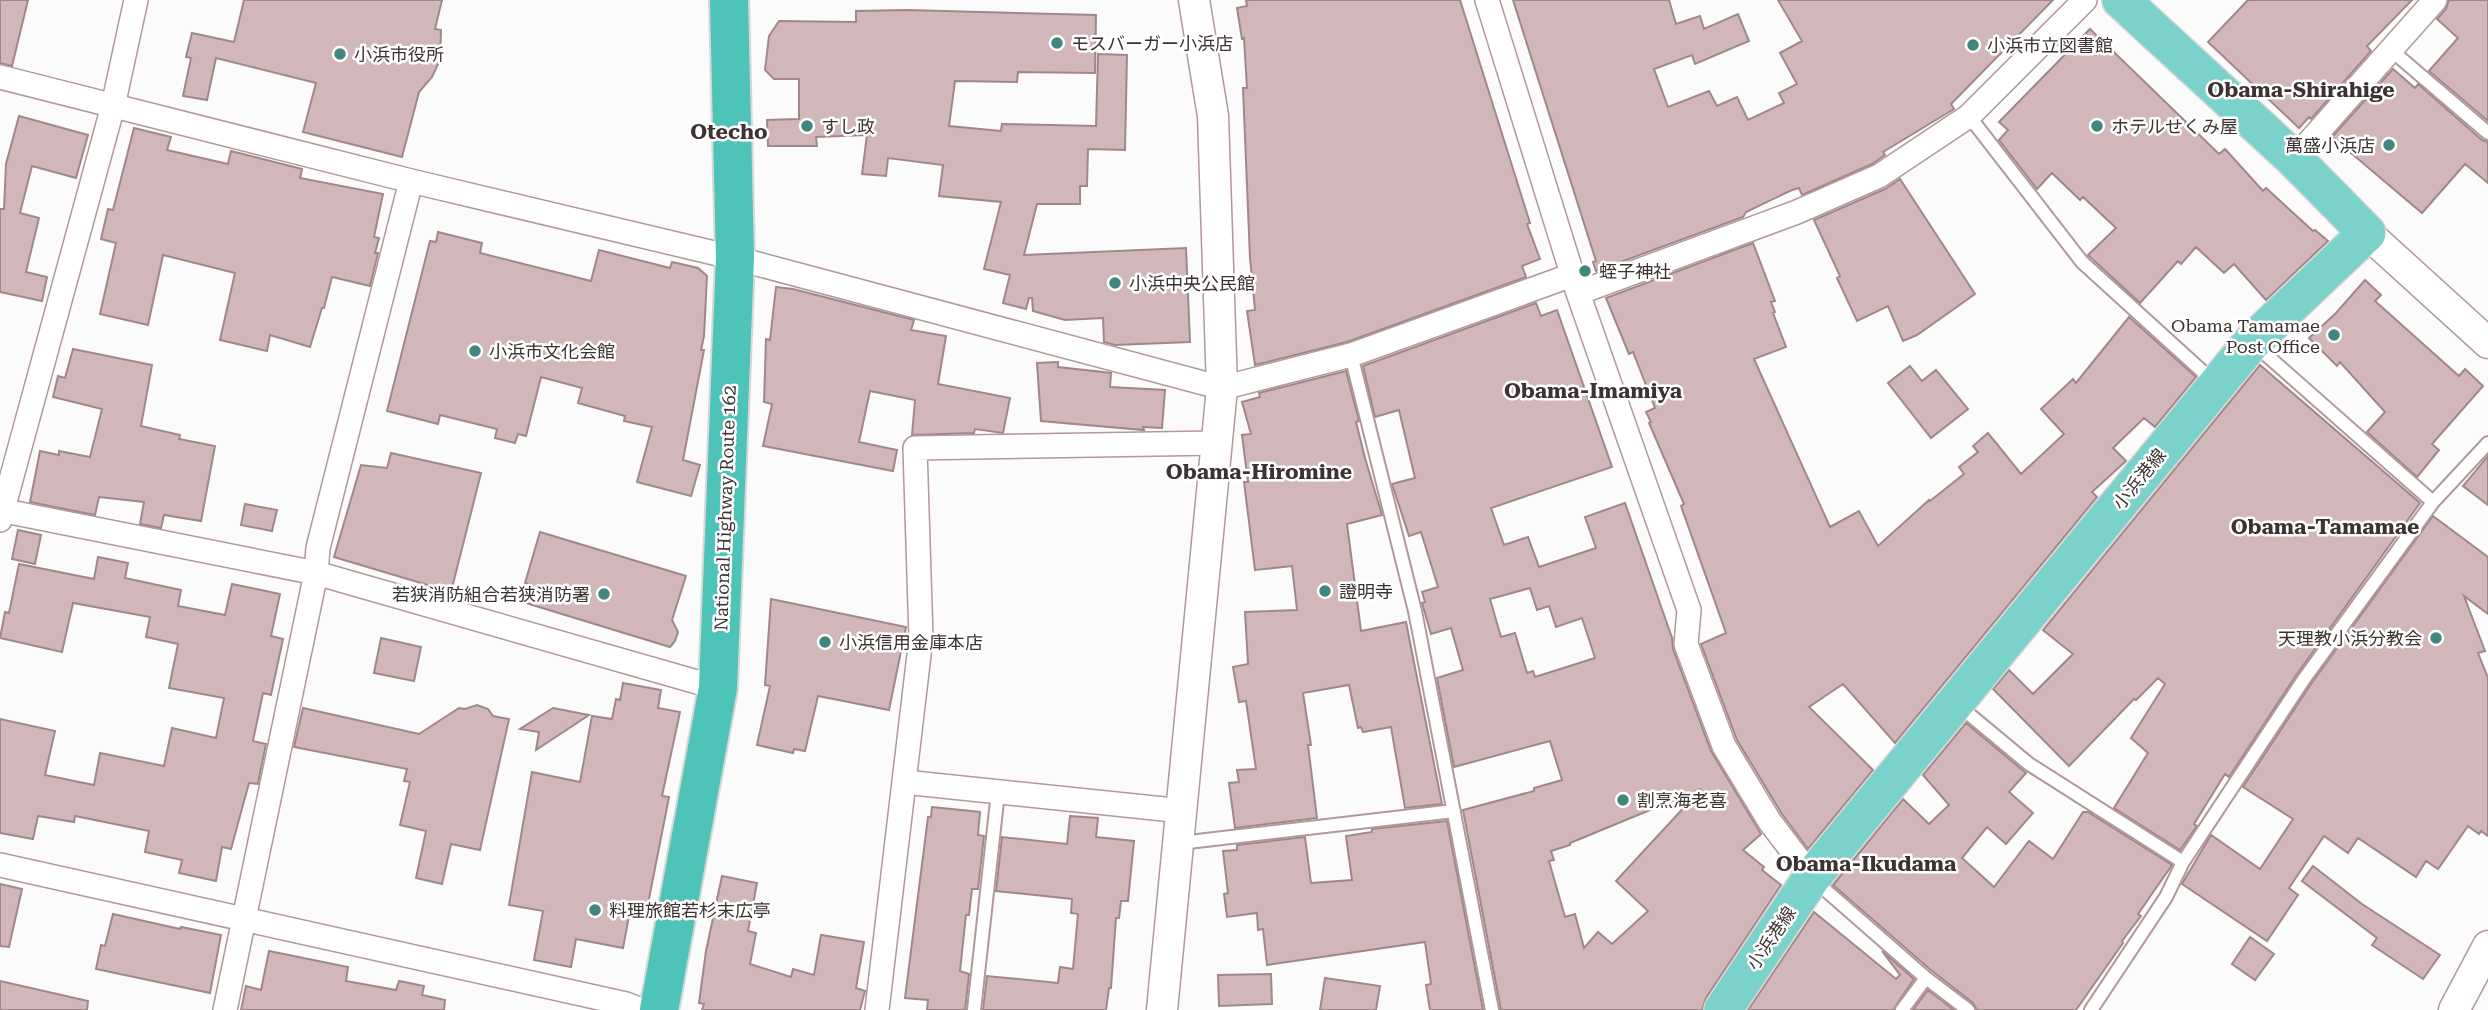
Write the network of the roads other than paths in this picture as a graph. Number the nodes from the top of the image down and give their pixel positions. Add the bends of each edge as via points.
1 (136, 0) edge
2 (729, 0) edge
3 (1195, 0) edge
4 (1487, 0) edge
5 (2085, 0) edge
6 (2121, 0) edge
7 (2435, 0) edge
8 (2391, 50) junction
9 (0, 77) edge
10 (113, 106) junction
11 (1969, 116) junction
12 (2488, 133) edge
13 (2294, 159) junction
14 (411, 181) junction
15 (2367, 233) junction
16 (735, 258) junction
17 (1575, 284) junction
18 (2252, 343) junction
19 (2488, 343) edge
20 (1351, 355) junction
21 (2217, 385) junction
22 (1222, 388) junction
23 (1217, 443) junction
24 (2488, 443) edge
25 (2434, 502) junction
26 (1, 513) edge
27 (316, 573) junction
28 (718, 688) junction
29 (1955, 703) junction
30 (904, 782) junction
31 (998, 792) junction
32 (1183, 811) junction
33 (1454, 811) junction
34 (1180, 843) junction
35 (2183, 862) junction
36 (0, 865) edge
37 (1812, 877) junction
38 (244, 918) junction
39 (2488, 946) edge
40 (1926, 978) junction
41 (225, 1010) edge
42 (641, 1010) edge
43 (659, 1010) edge
44 (877, 1010) edge
45 (974, 1010) edge
46 (1162, 1010) edge
47 (1492, 1010) edge
48 (1723, 1010) edge
49 (1902, 1010) edge
50 (1968, 1010) edge
51 (2091, 1010) edge
52 (2454, 1010) edge

1 - 10 street
2 - 16 highway, National Highway Route 162
3 - 22 street via 1213,116
4 - 17 street
5 - 11 street
6 - 13 main road
7 - 8 street
8 - 12 lane
8 - 13 street
9 - 10 street
10 - 14 street
10 - 26 street
11 - 17 street via 1879,176 1797,212
11 - 21 lane via 2082,262
13 - 15 main road
14 - 16 street
14 - 27 street via 321,535
15 - 18 main road, 小浜港線
15 - 19 street
16 - 22 street
16 - 28 highway, National Highway Route 162
17 - 20 street
17 - 37 street via 1689,610 1686,644 1724,746 1770,822
18 - 21 main road, 小浜港線
18 - 25 lane
20 - 22 street
20 - 33 lane via 1415,611
21 - 29 main road, 小浜港線
22 - 23 street
23 - 30 street via 915,448 921,638
23 - 32 street
24 - 25 lane
25 - 35 lane via 2304,679
26 - 27 street
27 - 28 street
27 - 38 street
28 - 43 highway, National Highway Route 162
29 - 35 lane via 2029,764
29 - 37 main road, 小浜港線
30 - 31 street
30 - 44 street
31 - 32 street
31 - 45 lane
32 - 34 street
33 - 34 lane
33 - 47 lane
34 - 46 street
35 - 51 lane via 2166,897
36 - 38 street
37 - 40 lane
37 - 48 main road, 小浜港線
38 - 41 street
38 - 42 street
39 - 52 street
40 - 49 lane
40 - 50 lane

